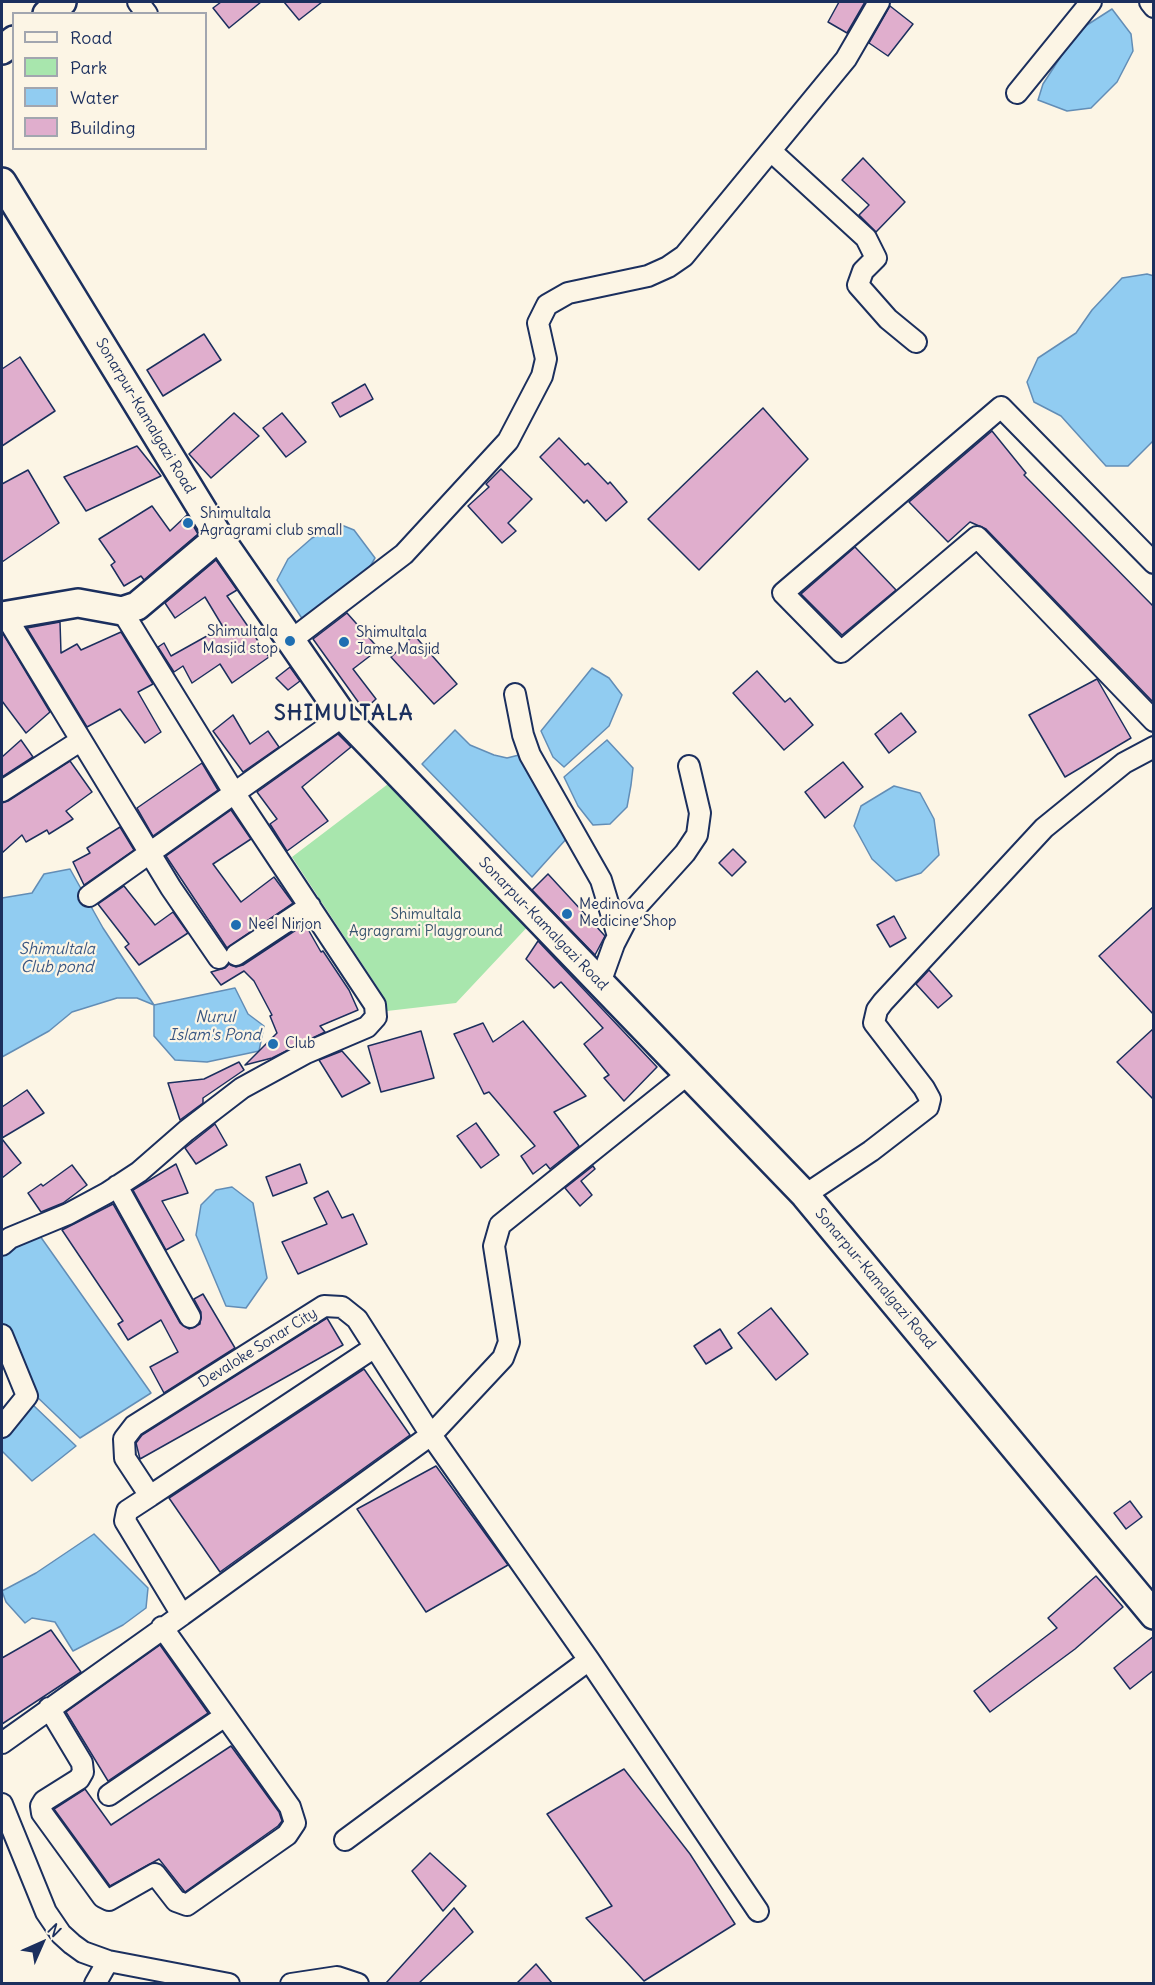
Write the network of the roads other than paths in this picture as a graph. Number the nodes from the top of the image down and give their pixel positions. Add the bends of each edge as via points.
1 (62, 2) edge
2 (879, 2) edge
3 (1091, 2) edge
4 (1150, 2) edge
5 (1154, 7) edge
6 (50, 12) edge
7 (1017, 93) dead end
8 (771, 151) junction
9 (2, 182) edge
10 (916, 342) dead end
11 (219, 537) junction
12 (1154, 563) edge
13 (122, 611) junction
14 (3, 616) edge
15 (290, 641) junction
16 (515, 694) dead end
17 (343, 716) junction
18 (1154, 721) edge
19 (80, 741) junction
20 (1154, 747) edge
21 (689, 766) dead end
22 (2, 791) edge
23 (235, 794) junction
24 (151, 855) junction
25 (89, 897) dead end
26 (310, 906) junction
27 (618, 936) junction
28 (600, 983) junction
29 (688, 1074) junction
30 (117, 1186) junction
31 (805, 1195) junction
32 (2, 1245) edge
33 (189, 1317) dead end
34 (2, 1335) edge
35 (375, 1347) junction
36 (2, 1427) edge
37 (431, 1435) junction
38 (150, 1496) junction
39 (182, 1615) junction
40 (1154, 1615) edge
41 (162, 1628) junction
42 (589, 1660) junction
43 (50, 1708) junction
44 (225, 1716) junction
45 (3, 1741) edge
46 (109, 1795) dead end
47 (2, 1803) edge
48 (345, 1840) dead end
49 (758, 1911) dead end
50 (108, 1961) junction
51 (95, 1983) edge
52 (230, 1983) edge
53 (291, 1983) edge
54 (358, 1983) edge

1 - 6 main road
2 - 8 street via 846,59
3 - 7 street
4 - 5 street
8 - 10 street via 866,238 876,258 863,271 858,285 888,319
8 - 15 street via 684,256 668,267 648,276 568,293 547,305 538,323 546,359 542,376 508,441 404,554
9 - 11 main road, Sonarpur-Kamalgazi Road
11 - 13 main road via 137,606
11 - 15 main road, Sonarpur-Kamalgazi Road
12 - 18 street via 1001,407 783,593 841,652 977,537
13 - 14 main road via 78,603
13 - 23 street
14 - 19 street
15 - 17 main road, Sonarpur-Kamalgazi Road
16 - 27 street via 530,755 601,880
17 - 23 street
17 - 28 main road, Sonarpur-Kamalgazi Road
19 - 22 street
19 - 24 street
20 - 31 street via 1124,763 1044,828 883,1002 874,1023 924,1088 930,1099 928,1107
21 - 27 street via 700,813 697,835 629,915
23 - 24 street
23 - 26 street
24 - 25 street
24 - 26 street via 228,956
26 - 30 street via 375,1005 376,1017 367,1027 306,1053 242,1088
27 - 28 street
28 - 29 main road, Sonarpur-Kamalgazi Road
29 - 31 main road, Sonarpur-Kamalgazi Road
29 - 37 street via 500,1225 494,1246 509,1342 503,1358
30 - 32 street
30 - 33 street
31 - 40 main road, Sonarpur-Kamalgazi Road
34 - 36 street via 27,1396
35 - 37 street, Devaloke Sonar City
35 - 38 street
35 - 38 street, Devaloke Sonar City via 357,1319 342,1307 324,1306 134,1426 124,1439 125,1458
37 - 39 street
37 - 42 street, Devaloke Sonar City
38 - 39 street via 127,1511 125,1521
39 - 41 street
41 - 43 street
41 - 44 street
42 - 48 street
42 - 49 street, Devaloke Sonar City
43 - 44 street via 82,1763 83,1772 79,1779 44,1801 40,1806 42,1814 103,1897 115,1899 156,1874 176,1901 187,1905 287,1835 295,1823 290,1807
43 - 45 street
44 - 46 street
47 - 50 street via 46,1912 61,1934 82,1952
50 - 51 street
50 - 52 street
53 - 54 street via 337,1977

